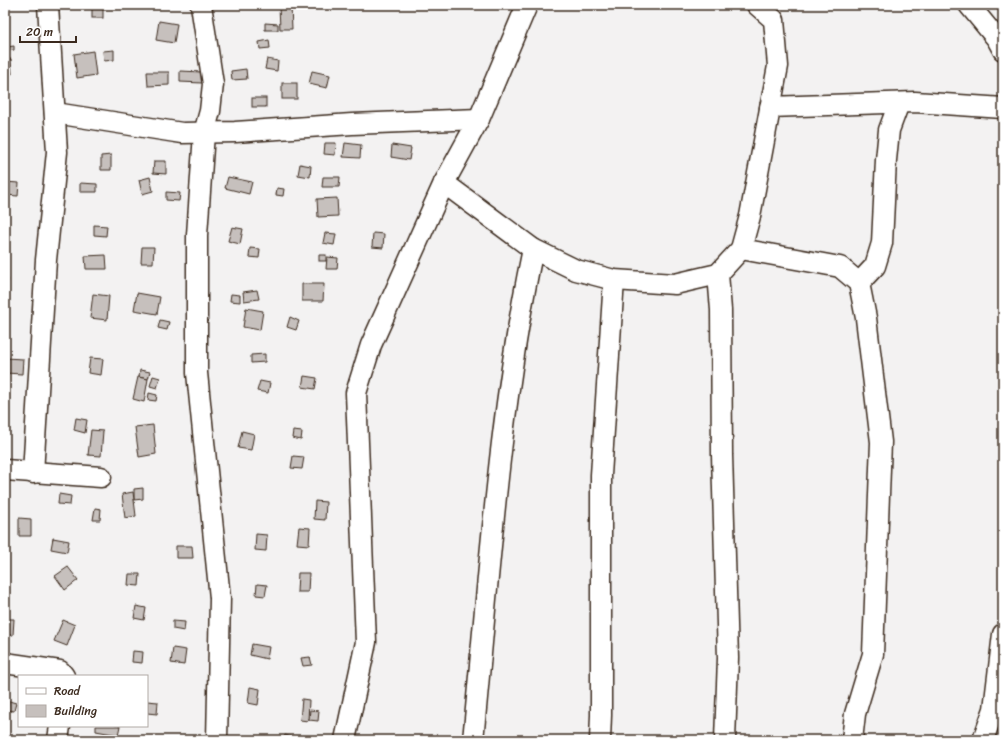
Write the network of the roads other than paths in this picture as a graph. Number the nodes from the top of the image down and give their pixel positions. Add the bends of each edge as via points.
1 (48, 5) edge
2 (201, 5) edge
3 (527, 5) edge
4 (757, 5) edge
5 (969, 5) edge
6 (1003, 50) edge
7 (899, 102) junction
8 (770, 107) junction
9 (1003, 108) edge
10 (55, 113) junction
11 (480, 119) junction
12 (204, 132) junction
13 (444, 183) junction
14 (533, 249) junction
15 (741, 249) junction
16 (718, 274) junction
17 (614, 280) junction
18 (859, 283) junction
19 (33, 473) junction
20 (6, 475) edge
21 (101, 477) dead end
22 (1003, 634) edge
23 (5, 663) edge
24 (63, 675) edge
25 (60, 727) edge
26 (58, 740) edge
27 (217, 740) edge
28 (345, 740) edge
29 (473, 740) edge
30 (600, 740) edge
31 (725, 740) edge
32 (852, 740) edge
33 (983, 740) edge

1 - 10 street
2 - 12 street via 213,84 210,111
3 - 11 street
4 - 8 street via 774,20 778,66
5 - 6 street
7 - 8 street
7 - 9 street
7 - 18 street via 889,130 882,243 875,266
8 - 15 street via 750,216
10 - 12 street via 182,133
10 - 19 street via 57,152 46,260
11 - 12 street
11 - 13 street
12 - 27 street via 197,235 196,373 220,598
13 - 14 street
13 - 28 street via 371,345 356,393 366,642
14 - 17 street via 576,270
14 - 29 street via 521,308 499,478
15 - 16 street
15 - 18 street via 840,267
16 - 17 street via 675,284
16 - 31 street via 721,310 728,658
17 - 30 street via 601,475
18 - 32 street via 866,318 881,442 873,654 855,714
19 - 20 street
19 - 21 street
22 - 33 street via 994,709
23 - 24 street via 60,671
25 - 26 street

